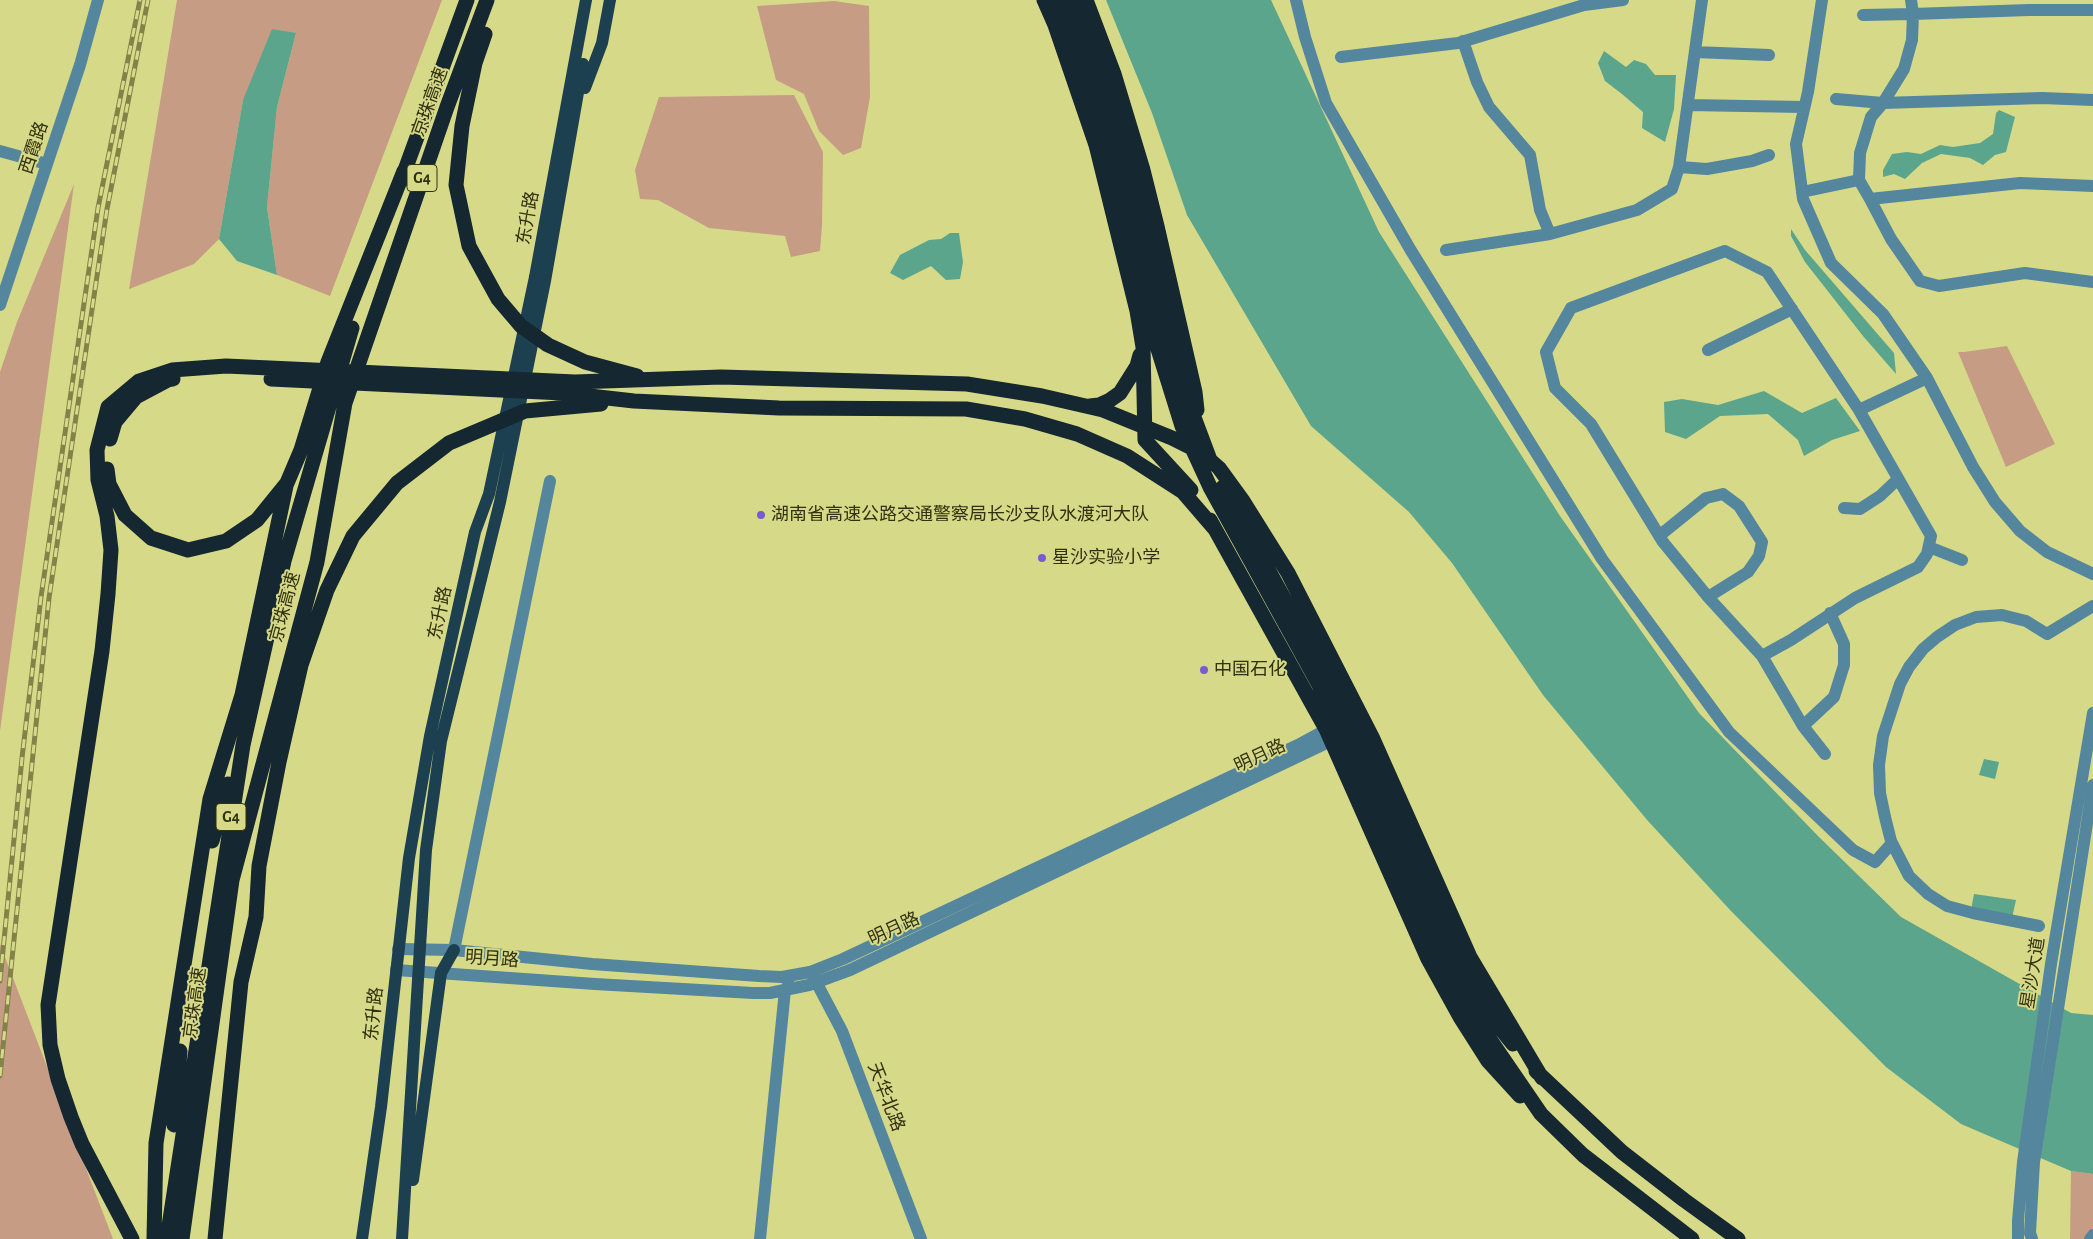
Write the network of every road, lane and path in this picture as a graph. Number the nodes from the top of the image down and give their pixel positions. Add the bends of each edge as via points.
1 (98, 0) edge
2 (467, 0) edge
3 (487, 0) edge
4 (496, 0) edge
5 (586, 0) edge
6 (593, 0) edge
7 (610, 0) edge
8 (1044, 0) edge
9 (1056, 0) edge
10 (1071, 0) edge
11 (1086, 0) edge
12 (1296, 0) edge
13 (1623, 0) edge
14 (1702, 0) edge
15 (1822, 0) edge
16 (1912, 0) edge
17 (2093, 10) edge
18 (1913, 14) junction
19 (1863, 16) dead end
20 (1463, 41) junction
21 (1084, 52) junction
22 (1695, 52) junction
23 (1768, 55) dead end
24 (1341, 57) dead end
25 (1836, 99) dead end
26 (2093, 100) edge
27 (1883, 103) junction
28 (1688, 105) junction
29 (1804, 107) junction
30 (576, 111) junction
31 (0, 151) edge
32 (1769, 155) dead end
33 (47, 164) junction
34 (1679, 167) junction
35 (1859, 180) junction
36 (2093, 186) edge
37 (1802, 192) junction
38 (1870, 199) junction
39 (1550, 234) junction
40 (1446, 250) dead end
41 (540, 280) junction
42 (2093, 282) edge
43 (0, 305) edge
44 (1792, 309) junction
45 (1142, 346) junction
46 (1708, 350) dead end
47 (1927, 378) junction
48 (652, 380) junction
49 (634, 401) junction
50 (321, 403) junction
51 (1088, 406) junction
52 (1859, 410) junction
53 (1144, 427) junction
54 (1202, 454) junction
55 (1898, 479) junction
56 (550, 481) dead end
57 (287, 483) junction
58 (1844, 508) dead end
59 (1214, 528) junction
60 (1659, 536) junction
61 (1929, 547) junction
62 (1962, 560) dead end
63 (2093, 574) edge
64 (1708, 597) junction
65 (2093, 606) edge
66 (1830, 613) junction
67 (1762, 656) junction
68 (256, 686) junction
69 (2093, 713) edge
70 (1363, 718) junction
71 (274, 720) junction
72 (1803, 726) junction
73 (1329, 735) junction
74 (1825, 754) dead end
75 (2093, 785) edge
76 (1892, 843) junction
77 (1408, 865) junction
78 (193, 910) junction
79 (2039, 926) dead end
80 (398, 948) junction
81 (419, 950) junction
82 (454, 950) junction
83 (2057, 966) junction
84 (396, 970) junction
85 (417, 971) junction
86 (441, 973) junction
87 (794, 975) junction
88 (813, 977) junction
89 (241, 982) junction
90 (785, 990) junction
91 (1542, 1078) junction
92 (1541, 1114) junction
93 (2029, 1162) junction
94 (169, 1212) junction
95 (2093, 1235) edge
96 (2031, 1236) edge
97 (132, 1239) edge
98 (154, 1239) edge
99 (167, 1239) edge
100 (182, 1239) edge
101 (215, 1239) edge
102 (362, 1239) edge
103 (403, 1239) edge
104 (760, 1239) edge
105 (921, 1239) edge
106 (1692, 1239) edge
107 (1738, 1239) edge
108 (2018, 1239) edge
109 (2044, 1239) edge
110 (2090, 1239) edge

1 - 33 street, 西霞路
2 - 50 highway, 京珠高速 / G4
3 - 71 highway, 京珠高速 / G4 via 345,402 317,562
4 - 48 highway via 475,63 462,126 456,185 469,246 498,300 521,326 548,345 585,362
5 - 41 main road, 东升路
6 - 30 main road, 东升路
7 - 30 main road via 602,43
8 - 45 highway via 1096,145
9 - 21 highway
10 - 21 highway
11 - 54 highway via 1128,116 1157,226 1195,392
12 - 76 street via 1326,103 1410,249 1602,558 1729,732 1853,850 1875,862
13 - 20 street via 1584,5
14 - 22 street
15 - 29 street
16 - 18 street
17 - 18 street
18 - 19 street
18 - 27 street via 1912,40 1904,69
20 - 24 street
20 - 39 street via 1476,82 1489,107 1530,155 1540,210
21 - 77 highway via 1158,349 1182,426 1211,489 1319,685
22 - 23 street
22 - 28 street
25 - 27 street
26 - 27 street via 2042,98
27 - 35 street via 1871,117 1860,152
28 - 29 street
28 - 34 street
29 - 37 street via 1796,144
30 - 41 main road, 东升路
31 - 33 street
32 - 34 street via 1707,168
33 - 43 street, 西霞路
34 - 39 street via 1672,190 1637,210
35 - 37 street
35 - 38 street
36 - 38 street via 2020,183
37 - 47 street via 1831,263 1883,314
38 - 42 street via 1891,239 1920,280 1939,286 2025,273
39 - 40 street
41 - 80 main road, 东升路 via 489,494 475,532 430,736 409,858
41 - 81 main road, 东升路 via 500,502 441,741 426,850
44 - 46 street
44 - 52 street
44 - 60 street via 1767,272 1726,251 1571,308 1546,352 1555,388 1591,424
45 - 51 highway via 1137,366 1120,393 1099,405
45 - 53 highway
47 - 52 street
47 - 63 street via 1995,502 2020,531 2046,552
48 - 51 highway via 721,377 967,384
48 - 97 highway via 575,382 226,366 172,370 139,381 108,407 97,450 98,480 111,550 108,594 48,1005 50,1045 71,1117
49 - 57 highway via 563,393 206,375 168,380 136,397 115,422 106,452 109,484 126,515 150,538 188,550 226,540 257,520
49 - 59 highway via 779,408 966,409 1025,419 1077,434 1127,456 1183,492
49 - 89 highway via 525,411 449,443 397,483 353,536 328,590 300,665 259,866 256,917
50 - 57 highway
50 - 68 highway, 京珠高速 / G4
51 - 53 highway
52 - 55 street
53 - 54 highway
53 - 59 highway via 1145,440 1198,498
54 - 70 highway via 1219,468 1238,494 1288,573
55 - 58 street via 1860,509
55 - 61 street via 1931,536
56 - 82 street
57 - 78 highway via 242,695 210,799
59 - 73 highway
60 - 64 street
60 - 64 street via 1706,498 1723,494 1740,506 1762,542 1759,556 1748,572
61 - 62 street
61 - 66 street via 1918,568
64 - 67 street
65 - 76 street via 2047,634 2026,621 2002,615 1976,617 1955,625 1923,649 1900,684 1883,736 1880,793
66 - 67 street via 1792,640
66 - 72 street via 1844,644 1844,665 1834,697
67 - 72 street
68 - 78 highway
68 - 94 highway, 京珠高速 / G4 via 241,755
69 - 83 street, 星沙大道
70 - 73 street, 明月路
70 - 91 highway via 1470,957
71 - 89 highway via 273,755 246,922
71 - 100 highway, 京珠高速 / G4 via 232,880
72 - 74 street
73 - 88 street, 明月路 via 1298,745 843,959
73 - 92 highway via 1428,959 1460,1017 1488,1061 1512,1089
75 - 83 street, 星沙大道
76 - 79 street via 1909,876 1947,906
77 - 91 highway via 1488,1013
77 - 92 highway via 1450,974
78 - 94 highway
78 - 98 highway via 156,1143
80 - 81 street, 明月路
80 - 84 main road, 东升路
81 - 82 street, 明月路
81 - 85 main road, 东升路
82 - 86 main road, 东升路
82 - 87 street, 明月路 via 592,964 759,976
83 - 93 street, 星沙大道
84 - 85 street, 明月路
84 - 102 main road, 东升路 via 382,1107
85 - 86 street, 明月路
85 - 103 main road, 东升路
86 - 90 street, 明月路 via 753,993
86 - 103 main road, 东升路
87 - 88 street, 明月路
87 - 90 street
88 - 90 street, 明月路
88 - 105 street, 天华北路 via 842,1031
89 - 101 highway
90 - 104 street
91 - 107 highway via 1622,1152
92 - 106 highway via 1583,1155
93 - 96 street, 星沙大道
93 - 108 street, 星沙大道 via 2018,1221
94 - 99 highway, 京珠高速 / G4
95 - 110 street
96 - 109 street

